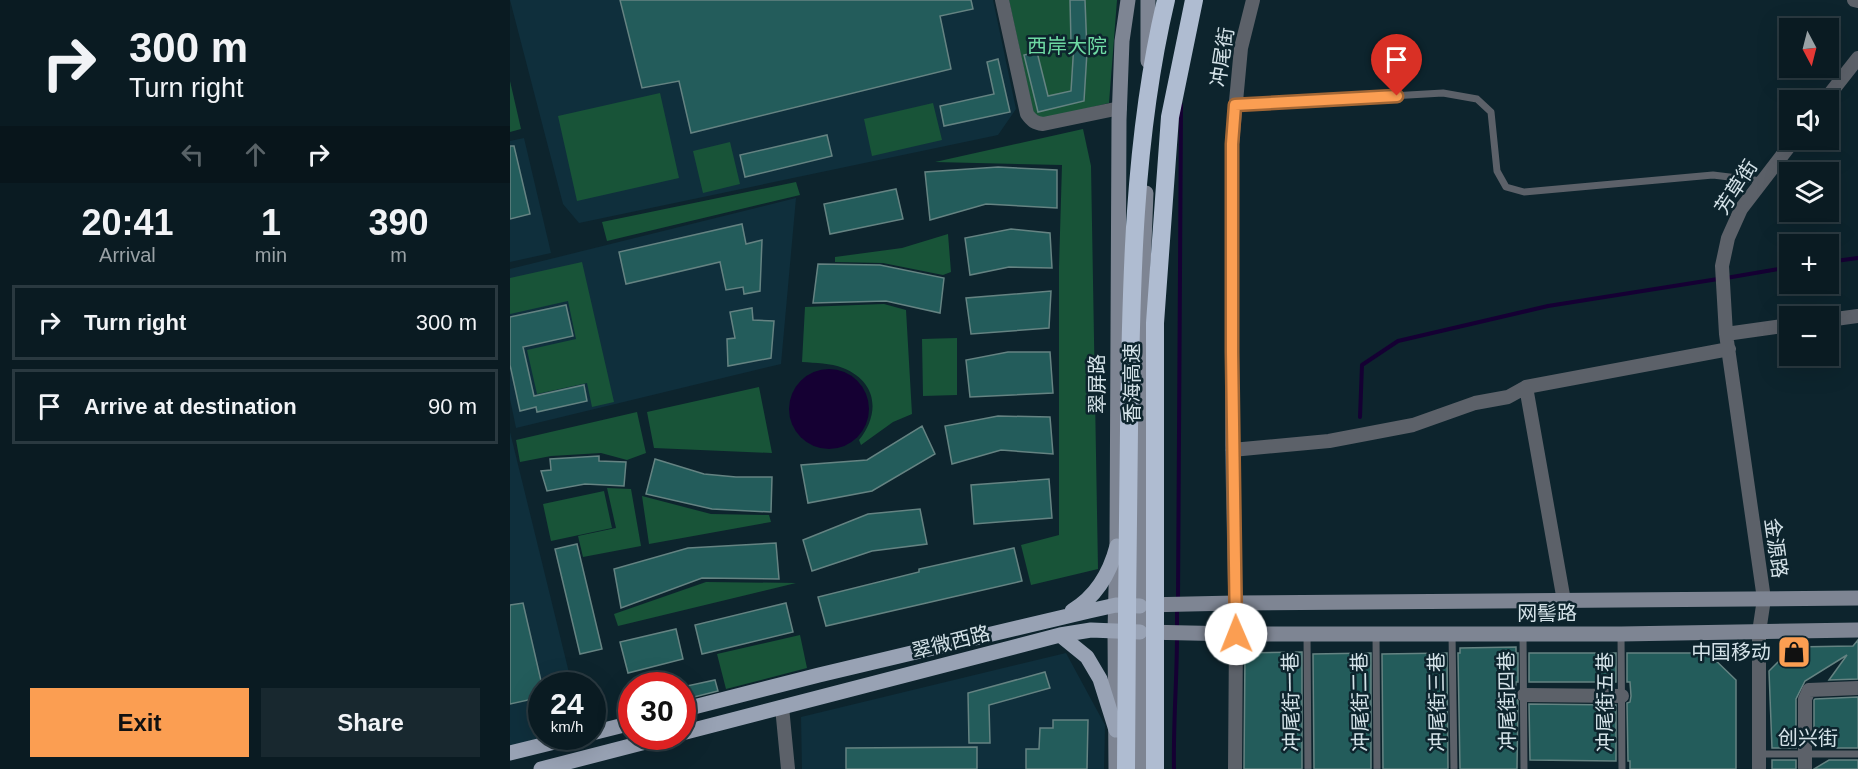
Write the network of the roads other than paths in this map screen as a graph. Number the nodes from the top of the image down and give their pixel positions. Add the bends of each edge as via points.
1 (1002, 0) edge
2 (1128, 0) edge
3 (1149, 0) edge
4 (1166, 0) edge
5 (1194, 0) edge
6 (1253, 0) edge
7 (1858, 58) edge
8 (1833, 90) edge
9 (1235, 105) junction
10 (1120, 108) junction
11 (1786, 150) edge
12 (1762, 181) junction
13 (1858, 316) edge
14 (1839, 319) edge
15 (1779, 327) edge
16 (1726, 334) junction
17 (1728, 349) junction
18 (1526, 387) junction
19 (1232, 450) junction
20 (1117, 546) junction
21 (1858, 598) edge
22 (1764, 599) junction
23 (1564, 601) junction
24 (1235, 603) junction
25 (1116, 605) junction
26 (1140, 606) junction
27 (1056, 619) junction
28 (1858, 630) edge
29 (1115, 632) junction
30 (1140, 632) junction
31 (1759, 632) junction
32 (1523, 633) junction
33 (1236, 634) junction
34 (1307, 634) junction
35 (1376, 634) junction
36 (1452, 634) junction
37 (1621, 634) junction
38 (1060, 635) junction
39 (1858, 688) edge
40 (1524, 695) junction
41 (1622, 696) junction
42 (696, 706) edge
43 (782, 707) junction
44 (696, 729) edge
45 (1116, 730) junction
46 (528, 749) edge
47 (618, 749) edge
48 (510, 753) edge
49 (1759, 754) junction
50 (1806, 754) junction
51 (1858, 754) edge
52 (541, 769) edge
53 (788, 769) edge
54 (1116, 769) edge
55 (1126, 769) edge
56 (1140, 769) edge
57 (1155, 769) edge
58 (1235, 769) edge
59 (1308, 769) edge
60 (1377, 769) edge
61 (1454, 769) edge
62 (1524, 769) edge
63 (1622, 769) edge
64 (1759, 769) edge
65 (1805, 769) edge

1 - 10 street via 1031,120 1043,124
2 - 10 main road, 翠屏路
3 - 26 main road via 1141,320
4 - 55 highway, 香海高速, bridge via 1145,112 1131,320
5 - 57 highway, 香海高速, bridge via 1170,117 1155,323
6 - 9 street, 冲尾街 via 1241,48
7 - 8 street
9 - 12 lane via 1443,93 1476,99 1491,112 1497,171 1506,187 1524,192 1713,175
9 - 19 street, 冲尾街
10 - 20 main road, 翠屏路
11 - 12 street, 芳草街
12 - 16 street, 芳草街 via 1741,209 1728,238 1722,270
13 - 14 street
15 - 16 street
16 - 17 street, 金源路
17 - 18 street
17 - 22 street, 金源路
18 - 19 street via 1508,397 1475,403 1413,425 1329,441
18 - 23 street
19 - 24 street, 冲尾街
20 - 25 main road, 翠屏路
20 - 27 main road via 1096,592
21 - 22 main road, 翠微西路
22 - 23 main road, 翠微西路
22 - 31 street, 金源路
23 - 24 main road, 翠微西路
24 - 26 main road, 翠微西路
24 - 33 street, 冲尾街
25 - 26 main road, 翠微西路
25 - 27 main road, 翠微西路
25 - 29 main road, 翠屏路
26 - 30 main road
27 - 42 main road, 翠微西路
28 - 31 main road, 网髻路
29 - 30 main road, 翠微西路
29 - 38 main road, 翠微西路 via 1091,630
29 - 45 main road, 翠屏路
30 - 33 main road, 翠微西路
30 - 56 main road
31 - 37 main road, 网髻路
31 - 49 street, 金源路
32 - 36 main road, 网髻路
32 - 37 main road, 网髻路
32 - 40 lane, 冲尾街四巷
33 - 34 main road, 网髻路
33 - 58 street, 冲尾街
34 - 35 main road, 网髻路
34 - 59 lane, 冲尾街一巷
35 - 36 main road, 网髻路
35 - 60 lane, 冲尾街二巷
36 - 61 lane, 冲尾街三巷
37 - 41 lane, 冲尾街五巷
38 - 43 main road, 翠微西路
38 - 45 main road via 1086,657 1100,678
39 - 50 street via 1809,690 1805,699
40 - 41 street
40 - 62 lane, 冲尾街四巷
41 - 63 lane, 冲尾街五巷
43 - 44 main road, 翠微西路
43 - 53 street
45 - 54 main road, 翠屏路
46 - 48 main road
47 - 52 main road
49 - 50 lane, 创兴街
49 - 64 street, 金源路
50 - 51 lane, 创兴街
50 - 65 street

